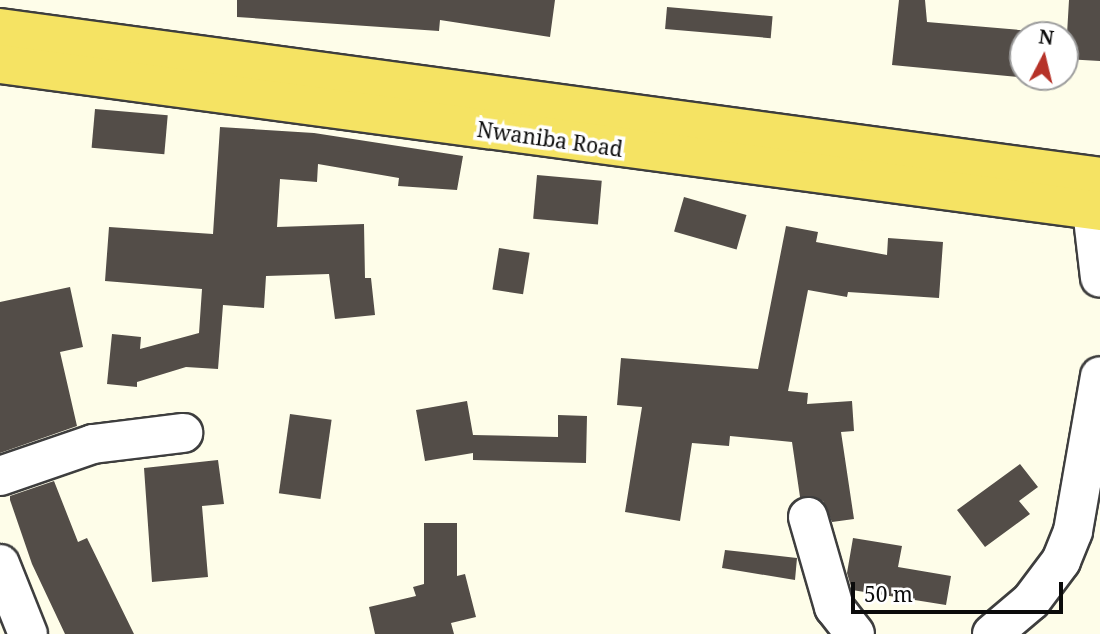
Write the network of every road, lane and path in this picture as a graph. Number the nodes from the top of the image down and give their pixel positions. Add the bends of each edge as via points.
1 (0, 29) edge
2 (0, 64) edge
3 (1098, 199) edge
4 (1100, 278) edge
5 (1100, 376) edge
6 (183, 433) dead end
7 (0, 476) edge
8 (808, 517) dead end
9 (0, 564) edge
10 (28, 634) edge
11 (855, 634) edge
12 (992, 634) edge

1 - 3 main road
2 - 3 main road, Nwaniba Road
3 - 4 street
5 - 12 street via 1073,531 1065,551 1031,601
6 - 7 street via 93,444
8 - 11 street via 834,607
9 - 10 street

